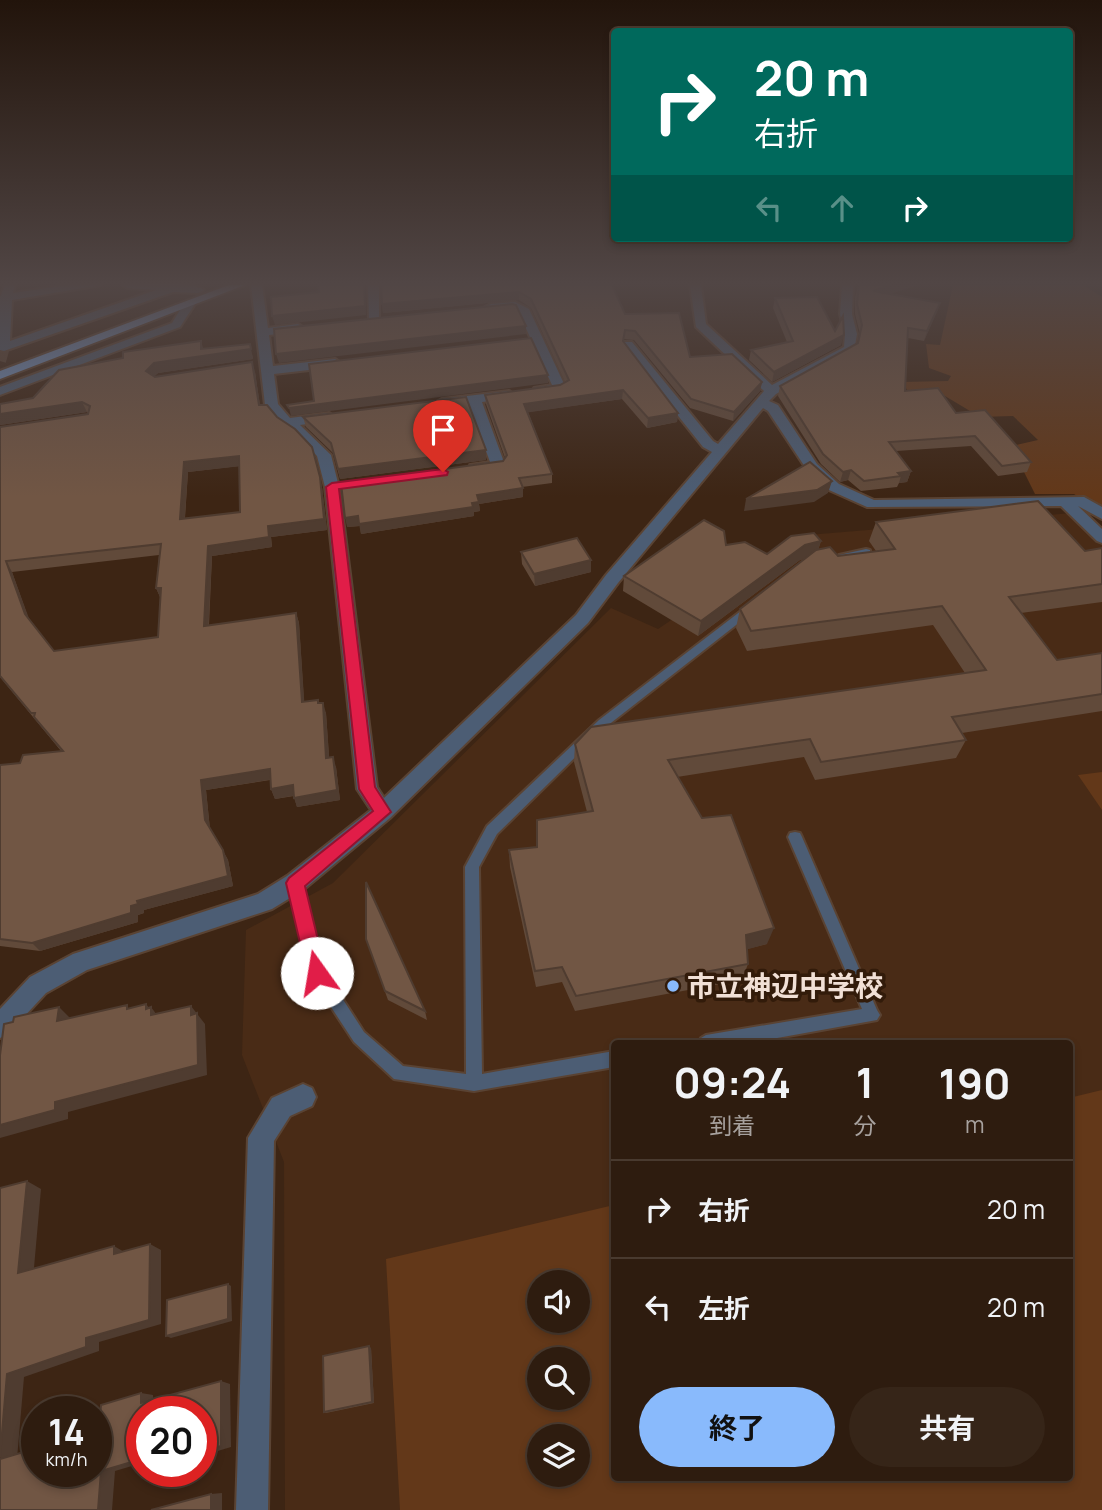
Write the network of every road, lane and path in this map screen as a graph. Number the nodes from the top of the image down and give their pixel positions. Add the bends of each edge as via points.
1 (18, 355) edge
2 (52, 355) edge
3 (95, 355) edge
4 (261, 355) edge
5 (545, 355) edge
6 (636, 355) edge
7 (728, 355) edge
8 (840, 355) edge
9 (0, 362) edge
10 (347, 362) edge
11 (261, 367) junction
12 (0, 375) edge
13 (0, 391) edge
14 (766, 396) junction
15 (474, 399) junction
16 (434, 404) edge
17 (340, 416) edge
18 (286, 423) junction
19 (720, 451) junction
20 (456, 471) edge
21 (1065, 501) junction
22 (1102, 514) edge
23 (1102, 538) edge
24 (866, 552) edge
25 (830, 559) edge
26 (763, 598) edge
27 (383, 812) junction
28 (795, 837) dead end
29 (295, 883) junction
30 (0, 1026) edge
31 (724, 1040) edge
32 (611, 1060) edge
33 (474, 1083) junction
34 (303, 1097) dead end
35 (252, 1510) edge

1 - 9 highway
2 - 12 highway
3 - 13 street
4 - 11 street
5 - 15 street via 560,388
6 - 19 street via 708,444
7 - 14 street
8 - 14 street
10 - 11 street
11 - 18 street via 272,405
14 - 19 street
14 - 21 street via 812,467 834,487 872,504
15 - 16 street
15 - 20 street via 498,465
17 - 18 street
18 - 27 street via 324,455 339,486 367,789
19 - 27 street via 582,619
21 - 22 street via 1084,501
21 - 23 street
24 - 25 lane
26 - 33 lane via 603,723 492,830 472,867
27 - 29 street
28 - 31 lane via 872,1015
29 - 30 street via 264,902 81,961 38,985
29 - 33 lane via 317,973 359,1037 400,1073
32 - 33 lane
34 - 35 street via 281,1107 261,1138

